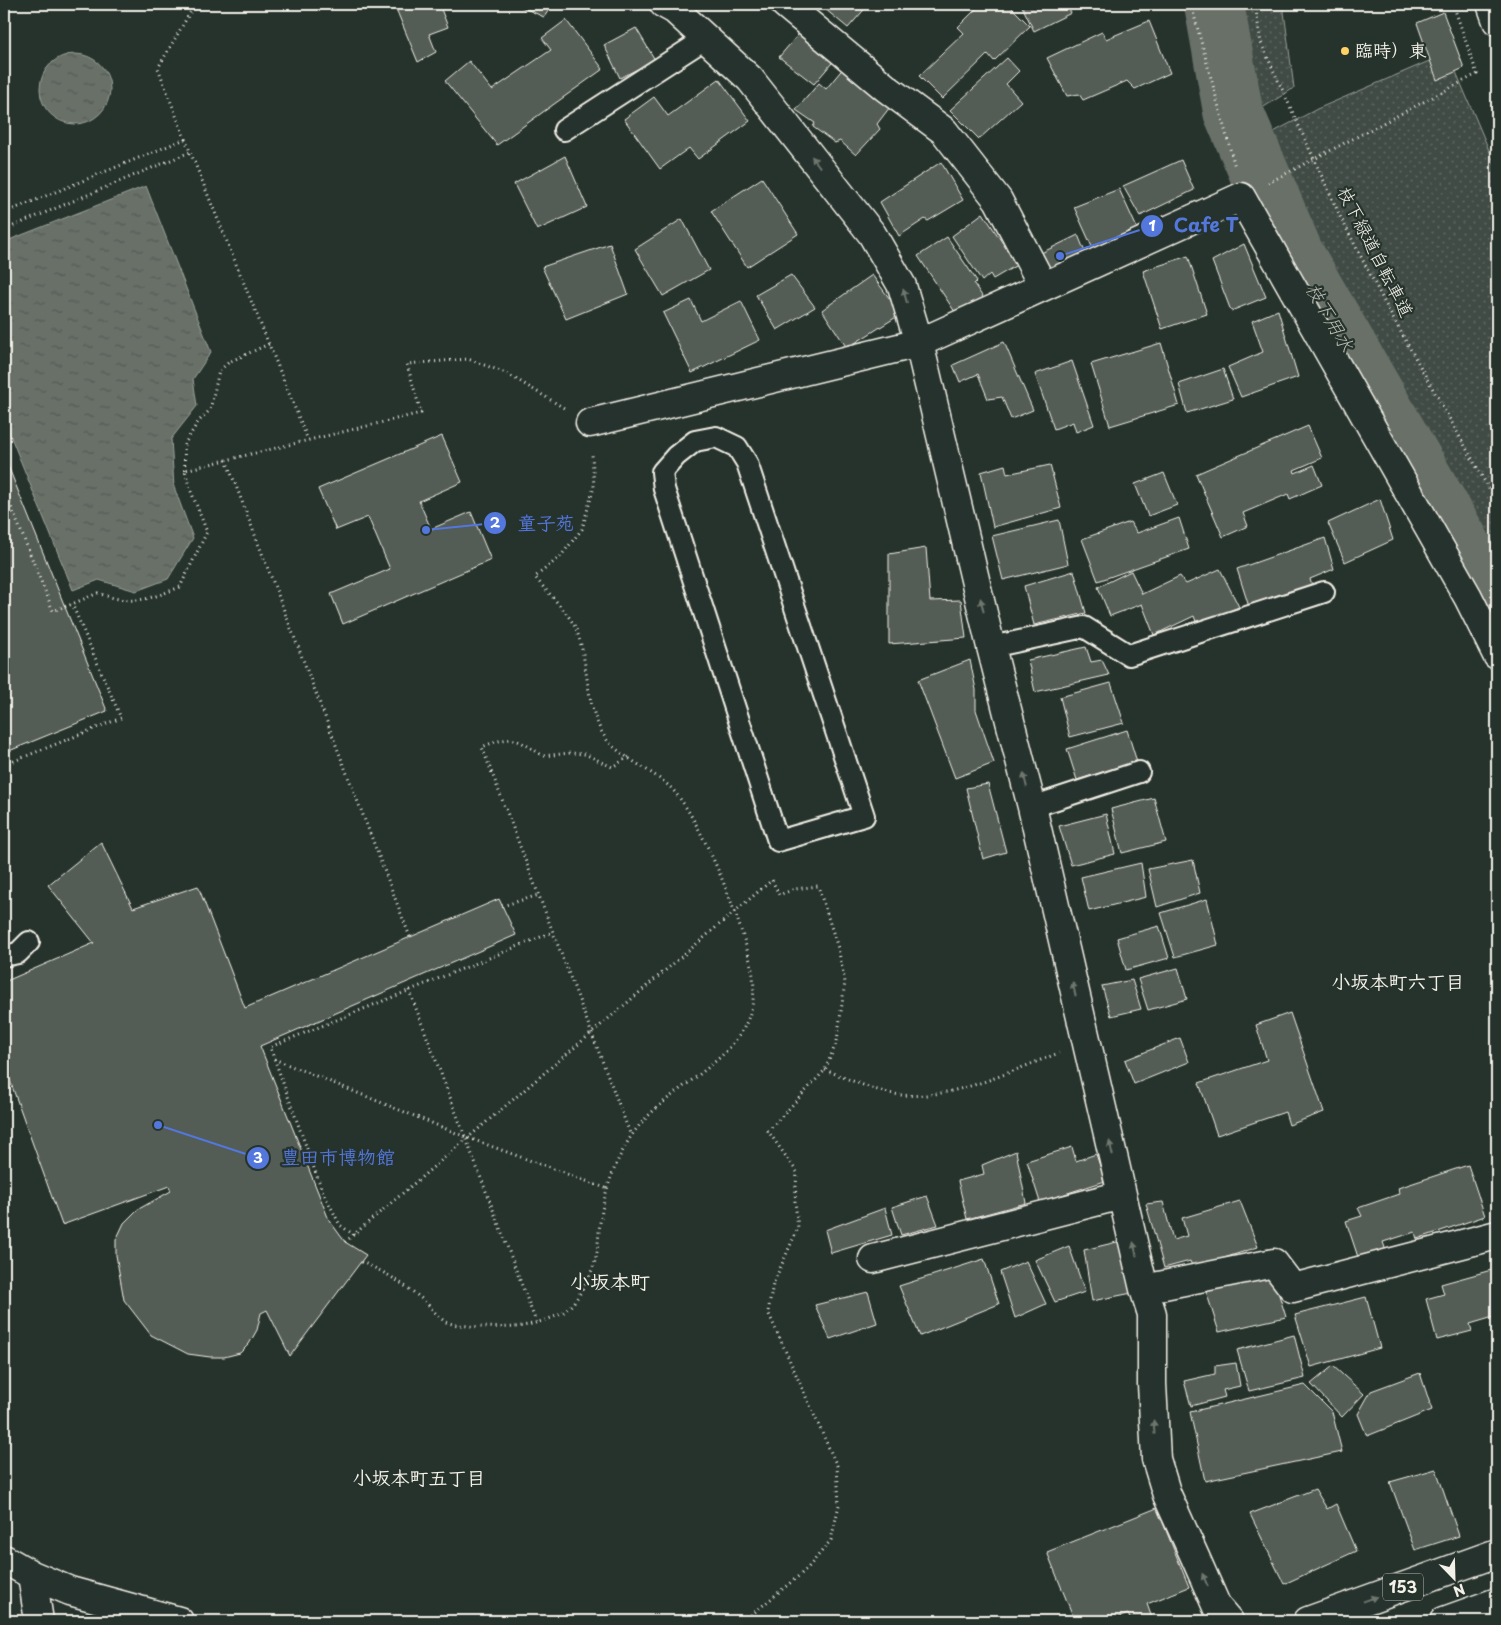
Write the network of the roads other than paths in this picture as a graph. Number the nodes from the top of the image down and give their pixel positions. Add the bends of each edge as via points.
1 (664, 4) edge
2 (785, 4) edge
3 (1491, 4) edge
4 (1497, 21) edge
5 (705, 38) junction
6 (564, 130) dead end
7 (1043, 286) junction
8 (919, 343) junction
9 (590, 423) road end
10 (1324, 592) dead end
11 (991, 648) junction
12 (1497, 655) edge
13 (1139, 772) dead end
14 (1032, 807) junction
15 (778, 841) joint
16 (29, 942) dead end
17 (4, 956) edge
18 (1122, 1195) junction
19 (1497, 1235) edge
20 (873, 1259) dead end
21 (1144, 1289) junction
22 (1497, 1553) edge
23 (4, 1559) edge
24 (32, 1575) junction
25 (1497, 1602) edge
26 (39, 1621) edge
27 (179, 1621) edge
28 (1229, 1621) edge
29 (1308, 1621) edge
30 (1444, 1621) edge

1 - 5 main road
2 - 7 main road via 886,88 944,131 998,200
3 - 4 main road
5 - 6 lane
8 -> 5 main road via 902,286 872,234 750,79
7 - 8 main road
7 - 12 main road via 1241,197 1468,597
8 - 9 main road
11 -> 8 main road
10 - 11 lane via 1129,655 1084,627
14 -> 11 main road
13 - 14 lane
18 -> 14 main road
15 - 15 lane via 664,489 662,472 676,456 695,441 716,437 737,447 747,463 864,816
16 - 17 lane via 18,953
18 - 20 main road
21 -> 18 main road
19 - 21 main road via 1293,1288 1274,1263
28 -> 21 main road via 1217,1607 1167,1494 1156,1459 1152,1314
29 -> 22 main road, 153
23 - 24 main road
24 - 26 main road
24 - 27 main road via 70,1591
25 - 30 main road

